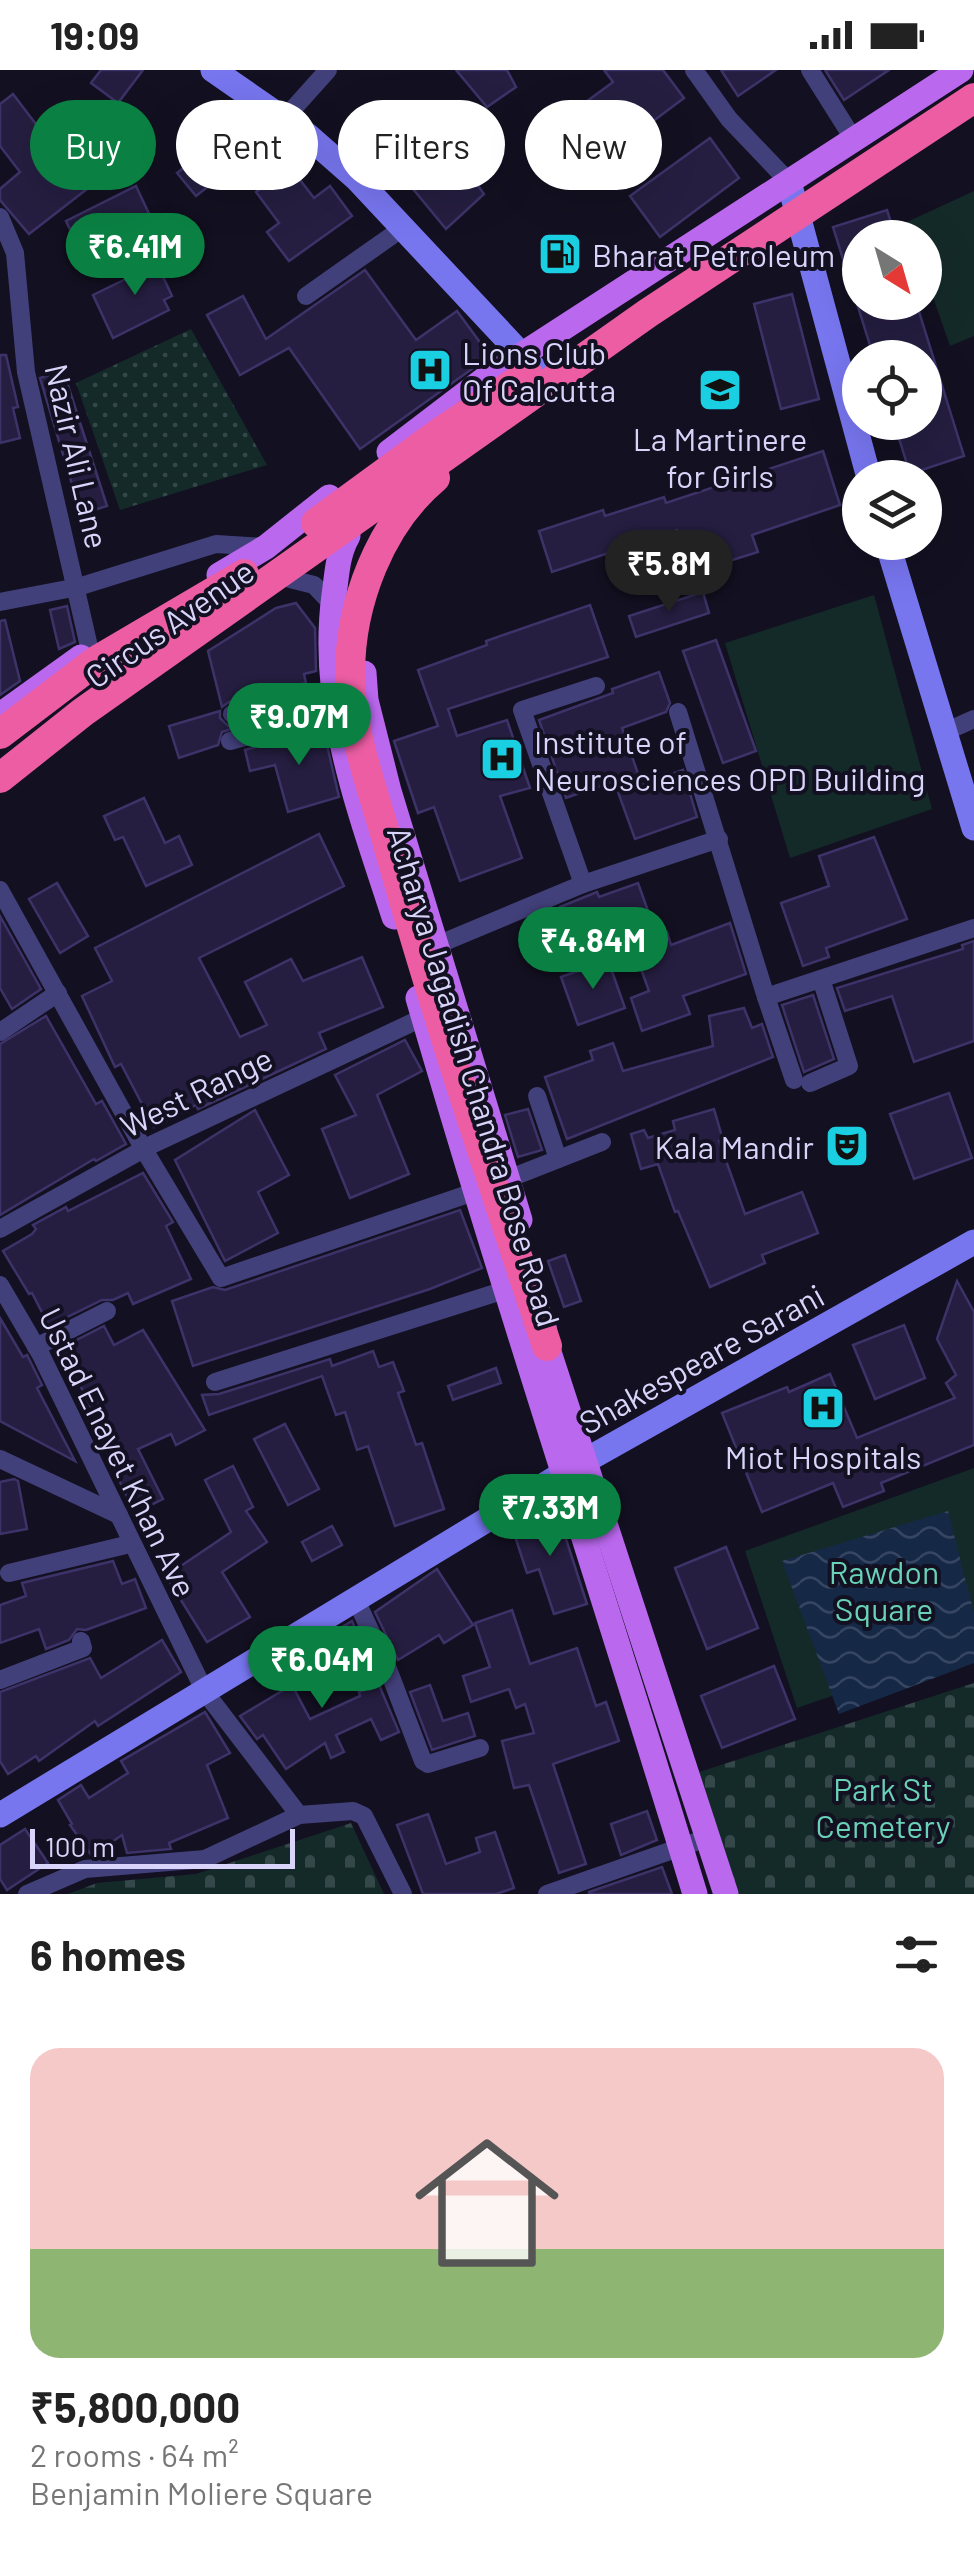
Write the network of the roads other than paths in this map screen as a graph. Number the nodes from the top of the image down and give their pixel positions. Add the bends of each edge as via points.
1 (212, 70) edge
2 (328, 70) edge
3 (694, 70) edge
4 (810, 70) edge
5 (961, 70) edge
6 (974, 76) edge
7 (974, 98) edge
8 (257, 100) edge
9 (300, 100) edge
10 (974, 110) edge
11 (854, 140) junction
12 (318, 146) edge
13 (789, 182) junction
14 (0, 217) edge
15 (802, 222) junction
16 (404, 227) junction
17 (306, 296) dead end
18 (10, 314) edge
19 (524, 355) junction
20 (586, 358) junction
21 (551, 389) junction
22 (864, 460) edge
23 (349, 482) junction
24 (319, 505) junction
25 (377, 514) junction
26 (348, 536) junction
27 (266, 546) junction
28 (892, 560) edge
29 (244, 574) junction
30 (290, 579) junction
31 (78, 587) junction
32 (0, 602) edge
33 (333, 605) junction
34 (90, 651) junction
35 (596, 686) dead end
36 (333, 701) junction
37 (678, 712) dead end
38 (232, 714) dead end
39 (0, 715) edge
40 (974, 719) edge
41 (945, 732) junction
42 (0, 734) edge
43 (230, 741) dead end
44 (0, 750) edge
45 (0, 778) edge
46 (0, 788) edge
47 (974, 828) edge
48 (719, 839) junction
49 (584, 884) junction
50 (0, 890) edge
51 (974, 928) edge
52 (436, 946) junction
53 (407, 958) junction
54 (821, 979) junction
55 (58, 993) junction
56 (766, 997) junction
57 (424, 1016) junction
58 (0, 1032) edge
59 (537, 1096) dead end
60 (602, 1142) dead end
61 (143, 1148) junction
62 (558, 1159) junction
63 (508, 1180) junction
64 (477, 1192) junction
65 (0, 1229) edge
66 (974, 1242) edge
67 (515, 1280) junction
68 (0, 1284) edge
69 (106, 1311) dead end
70 (546, 1346) junction
71 (36, 1348) junction
72 (215, 1382) dead end
73 (0, 1458) edge
74 (573, 1468) junction
75 (119, 1515) junction
76 (130, 1544) junction
77 (9, 1574) dead end
78 (356, 1600) junction
79 (81, 1641) dead end
80 (0, 1680) edge
81 (205, 1692) junction
82 (480, 1748) dead end
83 (0, 1815) edge
84 (299, 1815) junction
85 (707, 1838) junction
86 (681, 1848) junction
87 (26, 1894) edge
88 (404, 1894) edge
89 (548, 1894) edge
90 (695, 1894) edge
91 (726, 1894) edge

1 - 8 main road
2 - 9 street
3 - 13 street via 729,119
4 - 11 street
5 - 11 main road
6 - 29 highway, bridge via 438,433
7 - 20 highway, bridge
10 - 15 main road
11 - 13 main road
12 - 16 main road
13 - 15 main road
13 - 19 main road
14 - 18 street, Nazir Ali Lane via 14,253
15 - 21 main road
15 - 22 main road
16 - 17 street
16 - 19 main road
18 - 31 street, Nazir Ali Lane
19 - 21 main road
19 - 23 main road
20 - 45 highway, bridge via 83,712
20 - 67 highway, bridge via 427,485 399,521 365,586 350,674 354,718
21 - 25 main road
23 - 24 main road
23 - 25 main road
24 - 26 main road
24 - 27 main road, Circus Avenue
25 - 26 main road, Circus Avenue
25 - 52 main road, Acharya Jagadish Chandra Bose Road via 366,700
26 - 30 main road, Circus Avenue
26 - 33 main road, Acharya Jagadish Chandra Bose Road
27 - 30 street
27 - 31 street via 216,544
27 - 34 main road, Circus Avenue
28 - 41 main road
29 - 42 highway via 96,661
29 - 44 main road
30 - 33 street via 314,585
30 - 46 main road, Circus Avenue via 64,735
31 - 32 street
31 - 34 street, Nazir Ali Lane
33 - 36 main road, Acharya Jagadish Chandra Bose Road
34 - 39 main road, Circus Avenue
35 - 49 street via 522,710
36 - 38 street
36 - 43 street
36 - 53 main road, Acharya Jagadish Chandra Bose Road via 341,748
37 - 48 street
40 - 41 street
41 - 47 main road
48 - 49 street
48 - 56 street
49 - 52 street
50 - 55 street
51 - 54 street
52 - 53 street
52 - 63 main road, Acharya Jagadish Chandra Bose Road
53 - 57 main road, Acharya Jagadish Chandra Bose Road
54 - 56 street
54 - 56 street via 848,1066 842,1072 802,1082
55 - 58 street
55 - 61 street
57 - 61 street, West Range
57 - 64 main road, Acharya Jagadish Chandra Bose Road
59 - 62 street
60 - 62 street
61 - 64 street via 222,1278
61 - 65 street, West Range
62 - 63 street
63 - 70 main road, Acharya Jagadish Chandra Bose Road via 533,1262
64 - 67 main road, Acharya Jagadish Chandra Bose Road
66 - 74 main road, Shakespeare Sarani
67 - 70 highway
67 - 72 street
67 - 74 main road, Acharya Jagadish Chandra Bose Road
68 - 71 street, Ustad Enayet Khan Ave
69 - 71 street
70 - 74 main road, Acharya Jagadish Chandra Bose Road
71 - 75 street, Ustad Enayet Khan Ave
73 - 75 street
74 - 78 main road, Shakespeare Sarani
74 - 85 main road, Acharya Jagadish Chandra Bose Road
74 - 86 main road, Acharya Jagadish Chandra Bose Road via 604,1598
75 - 76 street, Ustad Enayet Khan Ave
76 - 77 street
76 - 81 street, Ustad Enayet Khan Ave
78 - 81 main road, Shakespeare Sarani
78 - 82 street via 422,1761
79 - 80 street via 83,1648
81 - 83 main road, Shakespeare Sarani
81 - 84 street, Ustad Enayet Khan Ave
84 - 87 street via 205,1859 85,1869
84 - 88 street via 364,1816
85 - 86 street
85 - 91 main road, Acharya Jagadish Chandra Bose Road
86 - 89 street
86 - 90 main road, Acharya Jagadish Chandra Bose Road

